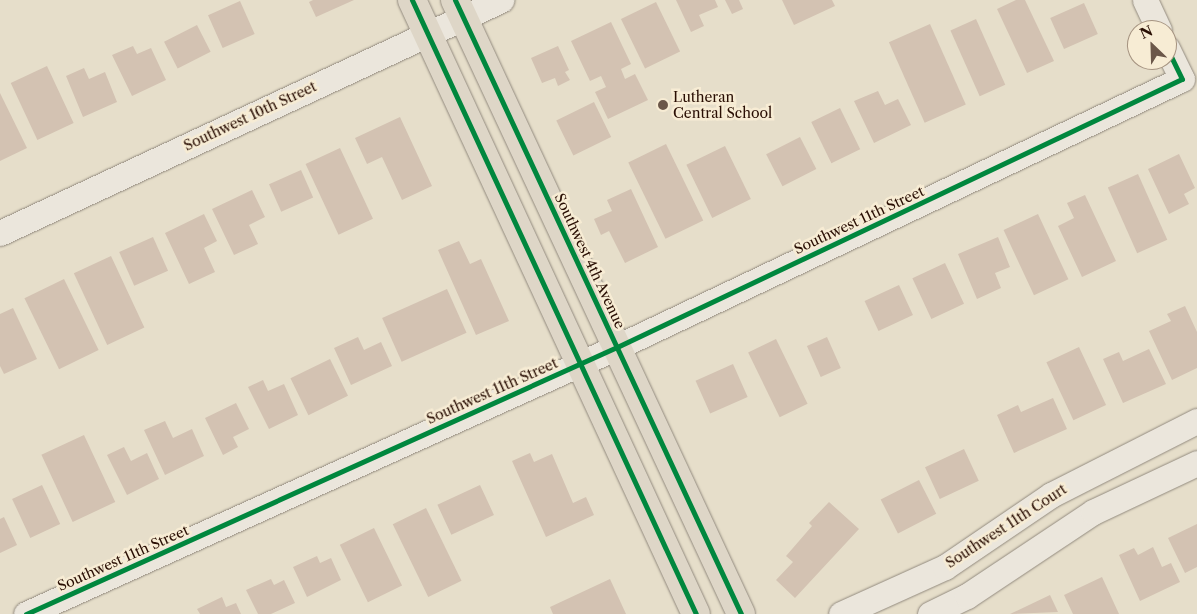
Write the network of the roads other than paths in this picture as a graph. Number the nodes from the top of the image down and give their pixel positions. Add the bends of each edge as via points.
1 (412, 0) edge
2 (500, 0) edge
3 (1145, 0) edge
4 (459, 9) edge
5 (1154, 20) edge
6 (427, 33) junction
7 (1177, 69) edge
8 (0, 233) edge
9 (617, 347) junction
10 (578, 364) junction
11 (1197, 421) edge
12 (1197, 462) edge
13 (26, 614) edge
14 (696, 614) edge
15 (741, 614) edge
16 (840, 614) edge
17 (930, 614) edge

1 - 6 main road
2 - 4 street, Southwest 10th Street
3 - 5 street
4 - 6 street, Southwest 10th Street
4 - 9 main road, Southwest 4th Avenue
6 - 8 street, Southwest 10th Street
6 - 10 main road
7 - 9 street, Southwest 11th Street via 1182,79
9 - 10 street, Southwest 11th Street
9 - 15 main road, Southwest 4th Avenue
10 - 13 street, Southwest 11th Street
10 - 14 main road
11 - 16 street, Southwest 11th Court via 1051,495 945,567
12 - 17 street via 1086,516 966,596

